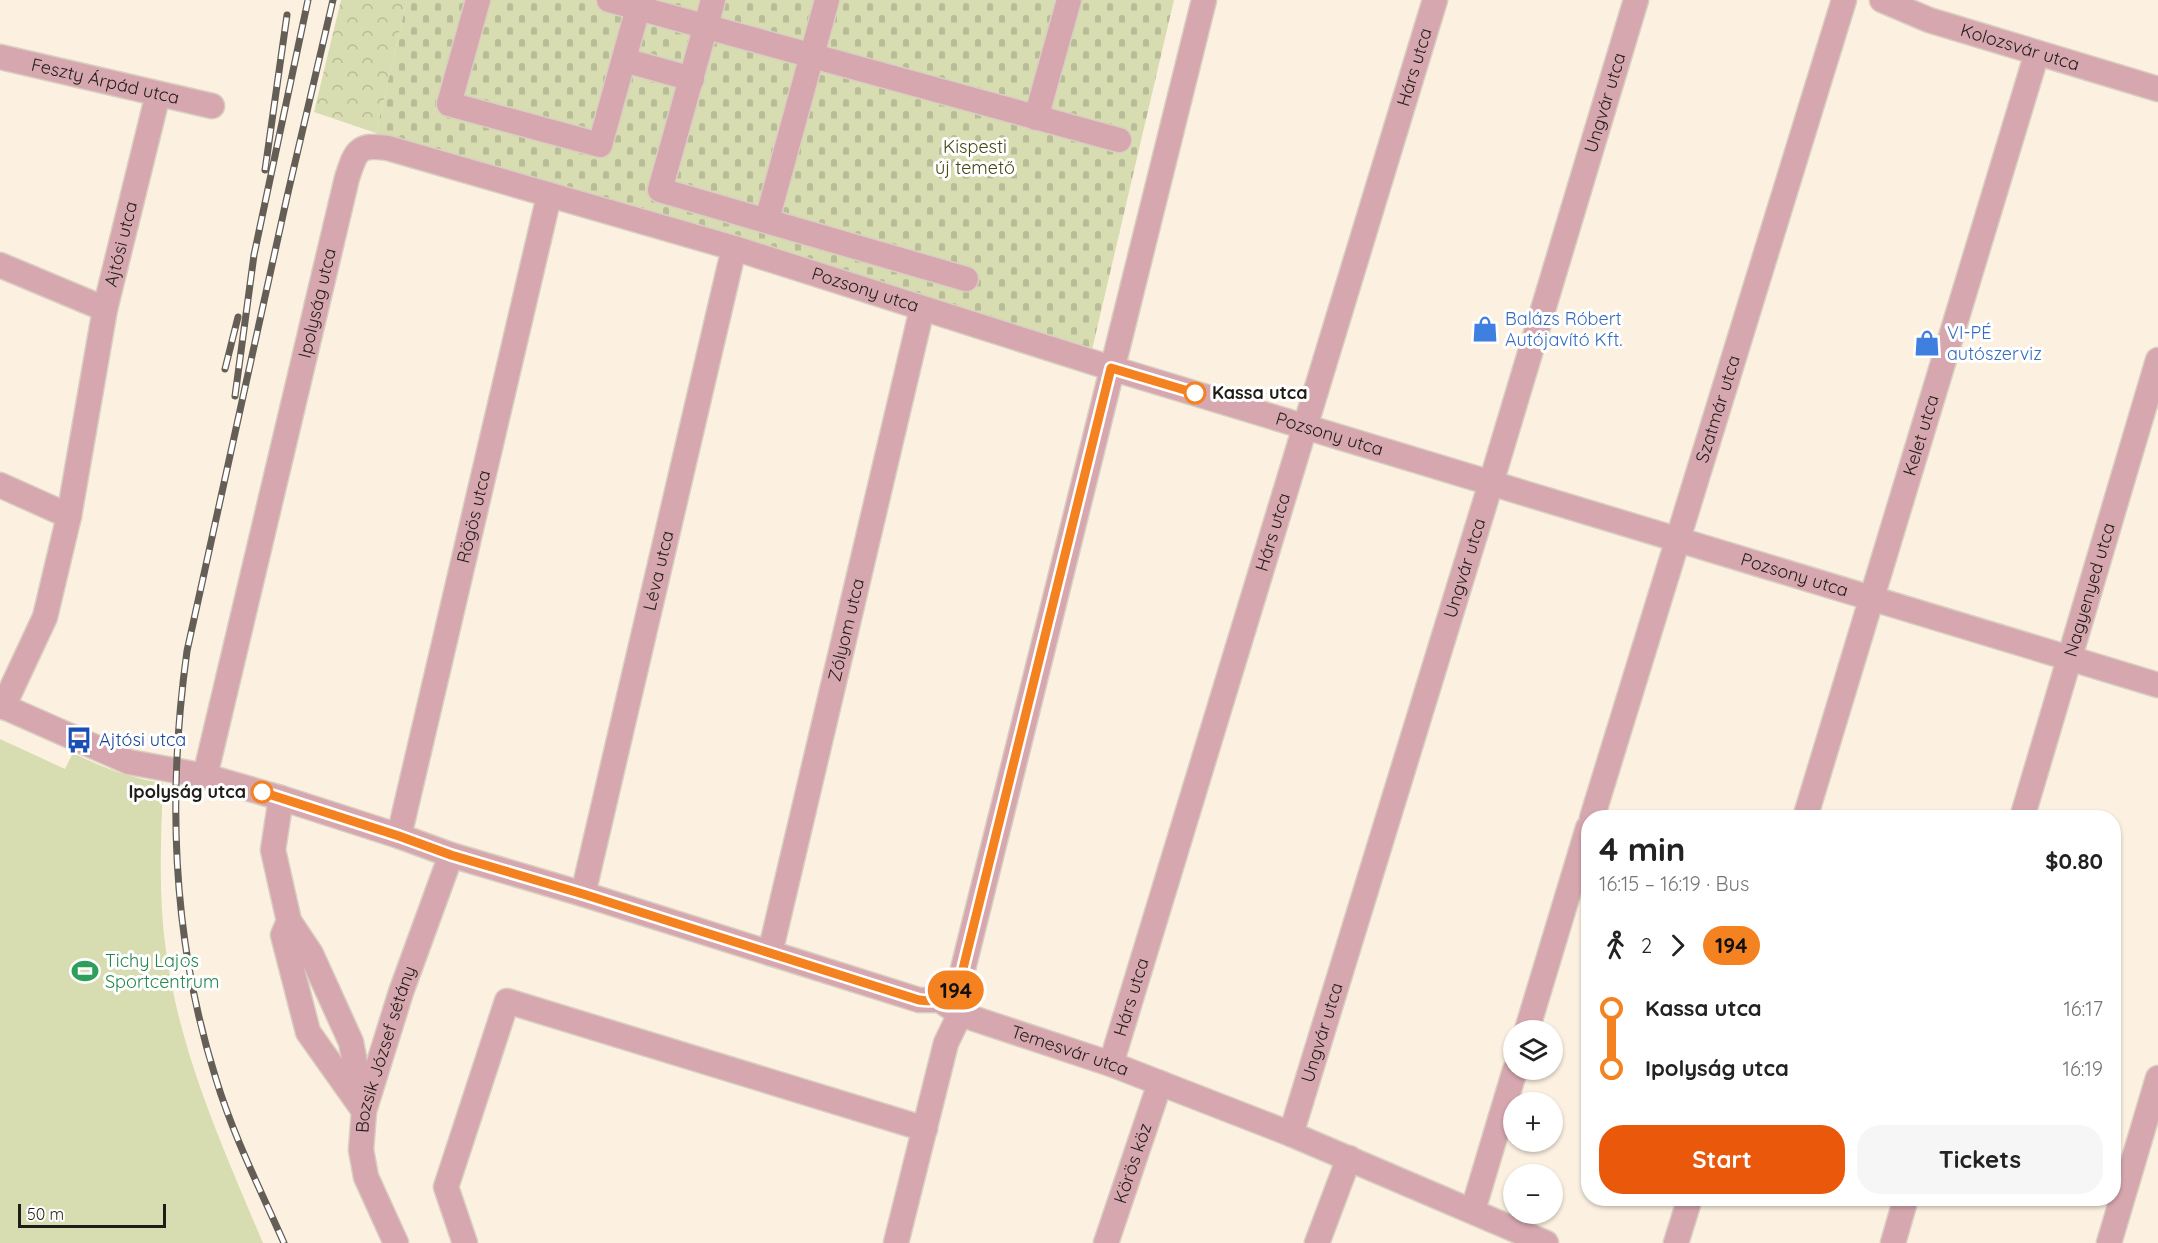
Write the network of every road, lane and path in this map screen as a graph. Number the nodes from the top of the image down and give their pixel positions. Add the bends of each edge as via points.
1 (478, 0) edge
2 (609, 0) edge
3 (713, 0) edge
4 (827, 0) edge
5 (1069, 0) edge
6 (1204, 0) edge
7 (1435, 0) edge
8 (1636, 0) edge
9 (1844, 0) edge
10 (1882, 0) edge
11 (638, 8) junction
12 (1932, 10) edge
13 (706, 27) junction
14 (2037, 53) junction
15 (812, 56) junction
16 (0, 57) edge
17 (624, 60) junction
18 (692, 79) junction
19 (2158, 89) edge
20 (158, 94) junction
21 (212, 106) dead end
22 (1036, 118) junction
23 (1119, 140) dead end
24 (362, 148) joint
25 (549, 196) junction
26 (767, 220) junction
27 (734, 248) junction
28 (0, 265) edge
29 (966, 279) dead end
30 (105, 309) junction
31 (922, 309) junction
32 (2158, 360) edge
33 (1111, 368) junction
34 (1306, 427) junction
35 (1491, 483) junction
36 (0, 485) edge
37 (69, 516) junction
38 (1676, 539) junction
39 (1872, 599) junction
40 (2070, 658) junction
41 (2158, 685) edge
42 (1, 706) edge
43 (205, 776) junction
44 (280, 798) junction
45 (1594, 810) edge
46 (1808, 810) edge
47 (2024, 810) edge
48 (399, 836) junction
49 (1581, 851) edge
50 (451, 855) junction
51 (583, 894) junction
52 (289, 921) junction
53 (770, 953) junction
54 (950, 1007) junction
55 (1530, 1020) edge
56 (1111, 1064) junction
57 (2158, 1078) edge
58 (1512, 1080) edge
59 (1160, 1083) junction
60 (364, 1111) junction
61 (925, 1129) junction
62 (1291, 1134) junction
63 (1349, 1158) junction
64 (2121, 1203) edge
65 (1688, 1206) edge
66 (1904, 1206) edge
67 (2120, 1206) edge
68 (1473, 1210) junction
69 (1541, 1242) edge
70 (396, 1243) edge
71 (465, 1243) edge
72 (896, 1243) edge
73 (1106, 1243) edge
74 (1317, 1243) edge
75 (1676, 1243) edge
76 (1893, 1243) edge
77 (2109, 1243) edge

1 - 17 street via 449,104 600,145
2 - 11 street
3 - 13 street
4 - 15 street
5 - 22 street
6 - 33 street
7 - 34 street, Hárs utca
8 - 35 street, Ungvár utca
9 - 38 street, Szatmár utca
10 - 12 street, Kolozsvár utca
11 - 13 street
11 - 17 street
12 - 14 street, Kolozsvár utca
13 - 15 street
13 - 18 street
14 - 19 street, Kolozsvár utca
14 - 39 street, Kelet utca
15 - 22 street
15 - 26 street
16 - 20 street, Feszty Árpád utca
17 - 18 street
18 - 26 street via 660,190
20 - 21 street, Feszty Árpád utca
20 - 30 street, Ajtósi utca
22 - 23 street
24 - 25 street, Pozsony utca via 388,148
24 - 43 street, Ipolyság utca via 355,154 347,178
25 - 27 street, Pozsony utca
25 - 48 street, Rögös utca
26 - 29 street
27 - 31 street, Pozsony utca
27 - 51 street, Léva utca
28 - 30 street
30 - 37 street, Ajtósi utca
31 - 33 street, Pozsony utca
31 - 53 street, Zólyom utca
32 - 40 street, Nagyenyed utca
33 - 34 street, Pozsony utca
33 - 54 street via 958,989 951,995
34 - 35 street, Pozsony utca
34 - 56 street, Hárs utca
35 - 38 street, Pozsony utca
35 - 62 street, Ungvár utca
36 - 37 street
37 - 42 street, Ajtósi utca via 45,617
38 - 39 street, Pozsony utca
38 - 45 street, Szatmár utca
39 - 40 street, Pozsony utca
39 - 46 street, Kelet utca
40 - 41 street, Pozsony utca
40 - 47 street, Nagyenyed utca
42 - 43 street, Temesvár utca via 129,762
43 - 44 street, Temesvár utca
44 - 48 street, Temesvár utca
44 - 52 street via 273,850
48 - 50 street, Temesvár utca
49 - 55 street
50 - 51 street, Temesvár utca
50 - 60 street, Bozsik József sétány via 401,992
51 - 53 street, Temesvár utca
52 - 60 street via 311,954 351,1042
52 - 60 street via 283,935 308,1032
53 - 54 street, Temesvár utca
54 - 56 street, Temesvár utca
54 - 61 street via 946,1043
56 - 59 street, Temesvár utca
57 - 64 street
58 - 68 street
59 - 62 street, Temesvár utca
59 - 73 street, Körös köz
60 - 70 street, Bozsik József sétány via 361,1150 366,1177
61 - 71 street via 507,1001 446,1187
61 - 72 street
62 - 63 street, Temesvár utca
63 - 68 street, Temesvár utca
63 - 74 street
65 - 75 street
66 - 76 street
67 - 77 street
68 - 69 street, Temesvár utca

